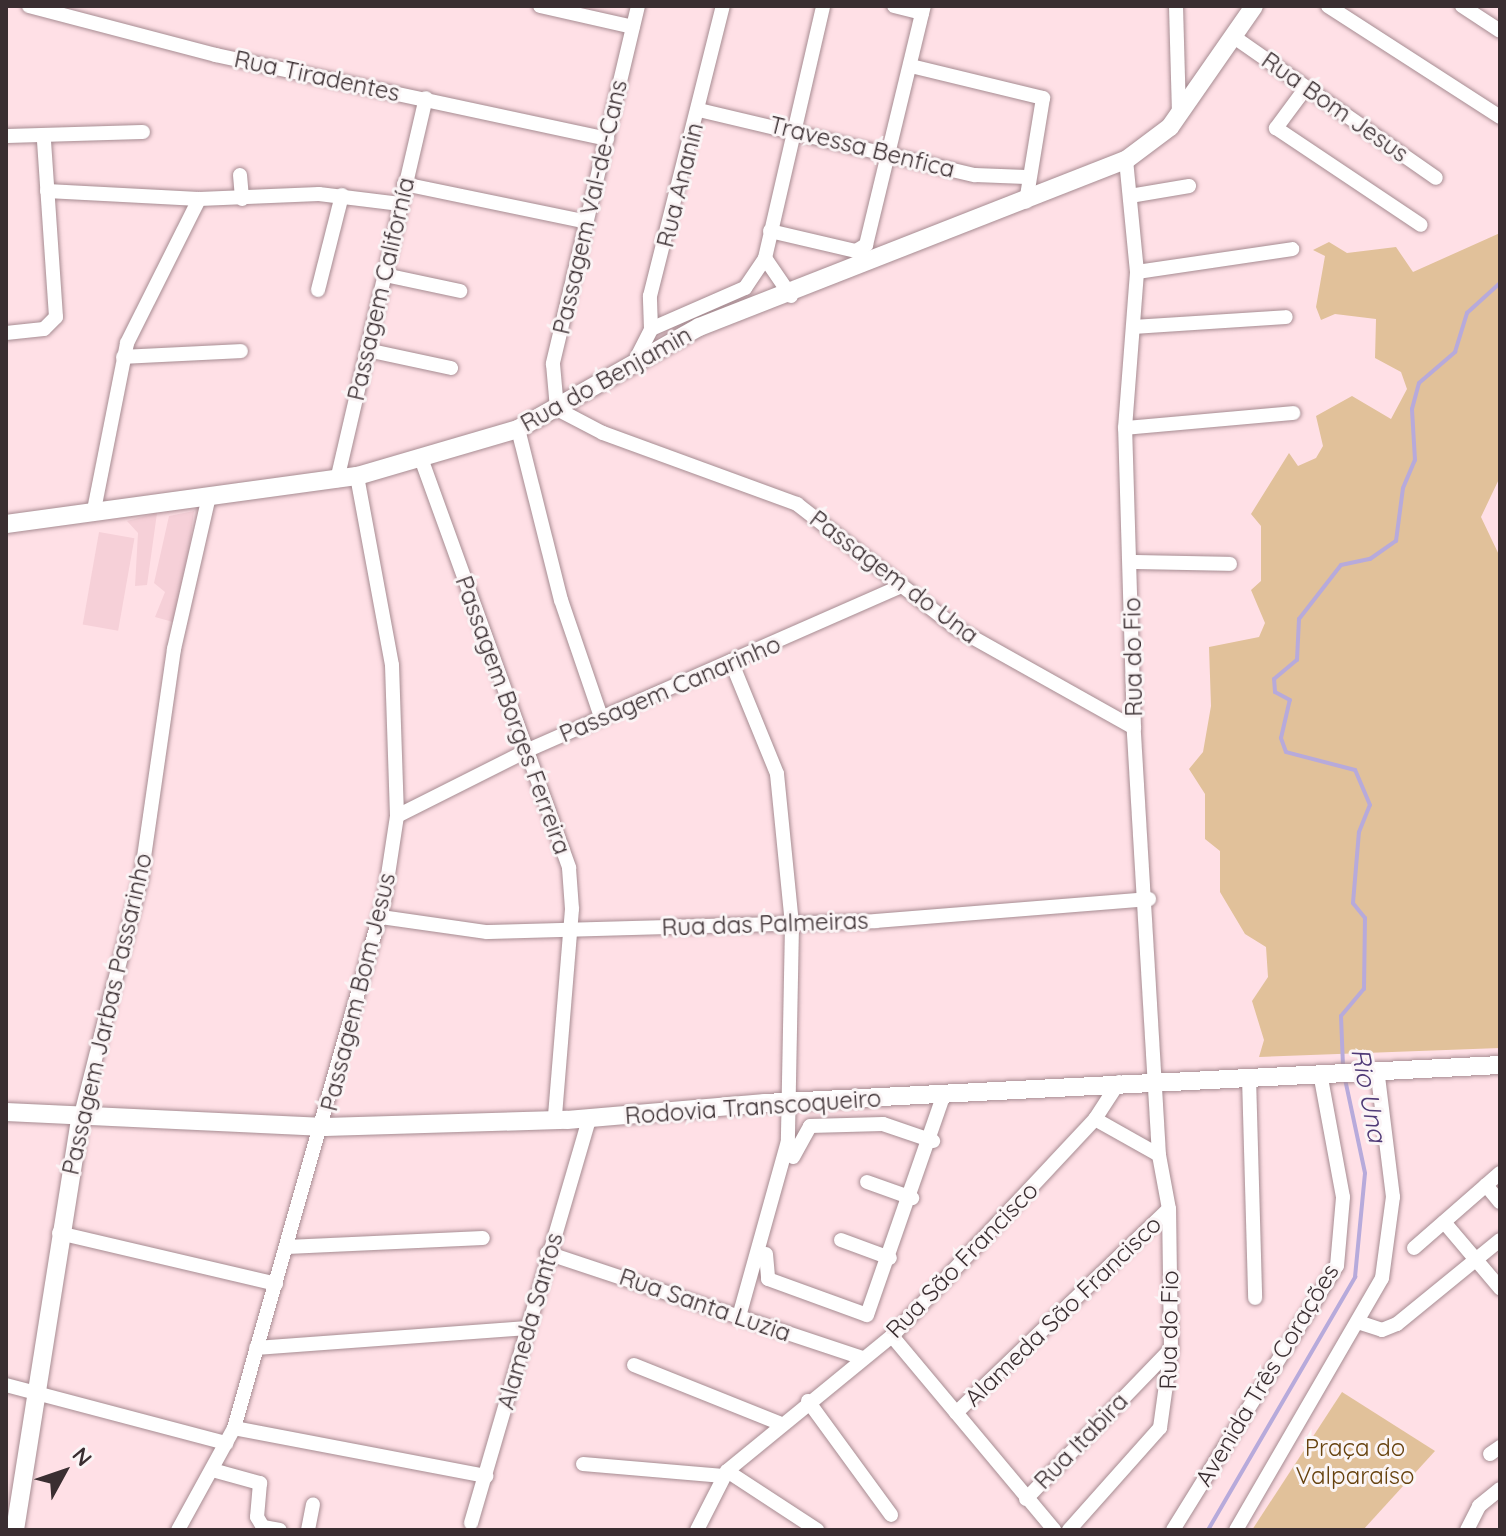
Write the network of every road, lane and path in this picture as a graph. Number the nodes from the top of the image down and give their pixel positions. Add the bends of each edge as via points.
1 (29, 6) edge
2 (540, 6) edge
3 (638, 6) edge
4 (723, 6) edge
5 (823, 6) edge
6 (894, 6) edge
7 (1176, 6) edge
8 (1254, 6) edge
9 (1328, 6) edge
10 (1462, 6) edge
11 (923, 10) edge
12 (633, 27) junction
13 (1500, 31) edge
14 (1234, 37) junction
15 (911, 66) junction
16 (1305, 89) junction
17 (426, 98) junction
18 (699, 110) junction
19 (1500, 117) edge
20 (1169, 126) junction
21 (795, 130) junction
22 (143, 132) dead end
23 (6, 136) edge
24 (44, 139) junction
25 (607, 139) junction
26 (884, 151) junction
27 (1126, 160) junction
28 (240, 175) dead end
29 (1026, 177) junction
30 (1436, 178) dead end
31 (404, 184) junction
32 (1189, 186) dead end
33 (47, 191) junction
34 (342, 195) junction
35 (1130, 196) junction
36 (199, 199) junction
37 (242, 199) junction
38 (1026, 202) junction
39 (400, 204) junction
40 (587, 222) junction
41 (1421, 225) dead end
42 (770, 231) junction
43 (1292, 249) dead end
44 (765, 258) junction
45 (1137, 272) junction
46 (385, 275) junction
47 (318, 290) dead end
48 (460, 291) dead end
49 (791, 296) junction
50 (1286, 317) dead end
51 (1133, 327) junction
52 (651, 329) junction
53 (6, 333) edge
54 (367, 350) junction
55 (241, 351) dead end
56 (123, 357) junction
57 (636, 359) junction
58 (451, 368) dead end
59 (557, 409) junction
60 (1293, 413) dead end
61 (1125, 428) junction
62 (518, 429) junction
63 (422, 461) junction
64 (357, 476) junction
65 (337, 480) junction
66 (208, 500) junction
67 (94, 510) junction
68 (6, 524) edge
69 (1130, 562) junction
70 (1230, 564) dead end
71 (902, 586) junction
72 (731, 661) junction
73 (601, 717) junction
74 (1134, 728) junction
75 (528, 750) junction
76 (397, 816) junction
77 (1149, 899) junction
78 (381, 917) junction
79 (792, 925) junction
80 (571, 930) junction
81 (1500, 1065) edge
82 (1372, 1069) junction
83 (1325, 1073) junction
84 (1249, 1077) junction
85 (1119, 1082) junction
86 (1156, 1082) junction
87 (944, 1094) junction
88 (790, 1103) junction
89 (6, 1112) edge
90 (555, 1117) junction
91 (80, 1119) junction
92 (589, 1119) junction
93 (1095, 1119) junction
94 (325, 1127) junction
95 (933, 1141) junction
96 (1159, 1155) junction
97 (1500, 1173) edge
98 (867, 1182) dead end
99 (1486, 1185) junction
100 (912, 1198) junction
101 (1500, 1202) edge
102 (1169, 1209) junction
103 (1444, 1222) junction
104 (59, 1233) junction
105 (483, 1238) dead end
106 (841, 1240) dead end
107 (1500, 1240) edge
108 (287, 1247) junction
109 (1414, 1248) dead end
110 (547, 1253) junction
111 (890, 1258) junction
112 (1475, 1259) junction
113 (276, 1284) junction
114 (1500, 1288) edge
115 (1255, 1298) dead end
116 (739, 1316) junction
117 (1361, 1323) junction
118 (527, 1328) junction
119 (892, 1336) junction
120 (256, 1348) junction
121 (1171, 1349) junction
122 (863, 1358) junction
123 (634, 1365) dead end
124 (6, 1385) edge
125 (31, 1396) junction
126 (808, 1401) junction
127 (956, 1413) junction
128 (779, 1423) junction
129 (234, 1428) junction
130 (226, 1443) junction
131 (583, 1464) dead end
132 (216, 1471) junction
133 (725, 1474) junction
134 (486, 1476) junction
135 (1500, 1489) edge
136 (1026, 1499) junction
137 (313, 1504) dead end
138 (891, 1515) dead end
139 (471, 1523) dead end
140 (1052, 1528) edge
141 (1469, 1529) edge
142 (15, 1530) edge
143 (178, 1530) edge
144 (280, 1530) edge
145 (308, 1530) edge
146 (697, 1530) edge
147 (817, 1530) edge
148 (1069, 1530) edge
149 (1173, 1530) edge
150 (1236, 1530) edge

1 - 17 street, Rua Tiradentes
2 - 12 street
3 - 12 street, Passagem Val-de-Cans
4 - 18 street, Rua Ananin
5 - 21 street
6 - 11 street
7 - 20 street
8 - 14 main road, Rua do Benjamin
9 - 19 street
10 - 13 street
11 - 15 street
12 - 25 street, Passagem Val-de-Cans
14 - 16 street, Rua Bom Jesus
14 - 20 main road, Rua do Benjamin
15 - 26 street
15 - 29 street via 1043,98
16 - 30 street, Rua Bom Jesus
16 - 41 street via 1276,128
17 - 25 street, Rua Tiradentes
17 - 31 street, Passagem Californía
18 - 21 street, Travessa Benfica
18 - 52 street, Rua Ananin via 650,296
20 - 27 main road, Rua do Benjamin
21 - 26 street, Travessa Benfica
21 - 42 street
22 - 24 street
23 - 24 street
24 - 33 street
25 - 40 street, Passagem Val-de-Cans
26 - 29 street, Travessa Benfica via 975,175
26 - 42 street via 866,245 856,251
27 - 35 street, Rua do Fio
27 - 38 main road, Rua do Benjamin
28 - 37 street
29 - 38 street
31 - 39 street, Passagem Californía
31 - 40 street
32 - 35 street
33 - 36 street
33 - 53 street via 56,317 44,329
34 - 37 street
34 - 39 street
34 - 47 street
35 - 45 street, Rua do Fio
36 - 37 street
36 - 56 street
38 - 49 main road, Rua do Benjamin
39 - 46 street, Passagem Californía
40 - 59 street, Passagem Val-de-Cans via 553,364
42 - 44 street
43 - 45 street
44 - 49 street
44 - 52 street via 745,288
45 - 51 street, Rua do Fio
46 - 48 street
46 - 54 street, Passagem Californía
49 - 57 main road, Rua do Benjamin via 699,327
50 - 51 street
51 - 61 street, Rua do Fio
52 - 57 street, Rua Ananin
54 - 58 street
54 - 65 street, Passagem Californía
55 - 56 street
56 - 67 street
57 - 59 main road, Rua do Benjamin
59 - 62 main road, Rua do Benjamin
59 - 71 street, Passagem do Una via 603,433 797,504
60 - 61 street
61 - 69 street, Rua do Fio
62 - 63 main road, Rua do Benjamin
62 - 73 street via 561,600
63 - 64 main road, Rua do Benjamin
63 - 75 street, Passagem Borges Ferreira
64 - 65 main road, Rua do Benjamin
64 - 76 street, Passagem Bom Jesus via 392,665
65 - 66 main road, Rua do Benjamin
66 - 67 main road, Rua do Benjamin
66 - 91 street, Passagem Jarbas Passarinho via 174,649 141,878
67 - 68 main road, Rua do Benjamin
69 - 70 street
69 - 74 street, Rua do Fio
71 - 72 street, Passagem Canarinho
71 - 74 street, Passagem do Una via 997,654
72 - 73 street, Passagem Canarinho
72 - 79 street via 777,774
73 - 75 street, Passagem Canarinho
74 - 77 street, Rua do Fio
75 - 76 street, Passagem Canarinho
75 - 80 street, Passagem Borges Ferreira via 569,868
76 - 78 street, Passagem Bom Jesus
77 - 79 street, Rua das Palmeiras
77 - 86 street, Rua do Fio
78 - 80 street, Rua das Palmeiras via 487,932
78 - 94 street, Passagem Bom Jesus
79 - 80 street, Rua das Palmeiras
79 - 88 street
80 - 90 street, Passagem Borges Ferreira
81 - 82 main road, Rodovia Transcoqueiro
82 - 83 main road, Rodovia Transcoqueiro
82 - 117 street, Avenida Três Corações via 1393,1197 1382,1278
83 - 84 main road, Rodovia Transcoqueiro
83 - 149 street, Avenida Três Corações via 1343,1197 1337,1266
84 - 86 main road, Rodovia Transcoqueiro
84 - 115 street
85 - 86 main road, Rodovia Transcoqueiro
85 - 87 main road, Rodovia Transcoqueiro
85 - 93 street, Rua São Francisco
86 - 96 street, Rua do Fio
87 - 88 main road, Rodovia Transcoqueiro
87 - 95 street
88 - 92 main road, Rodovia Transcoqueiro
88 - 116 street via 773,1205
89 - 91 main road, Rodovia Transcoqueiro
90 - 92 main road, Rodovia Transcoqueiro
90 - 94 main road, Rodovia Transcoqueiro
91 - 94 main road, Rodovia Transcoqueiro
91 - 104 main road, Passagem Jarbas Passarinho
92 - 110 street, Alameda Santos
93 - 96 street
93 - 119 street, Rua São Francisco
94 - 108 street
95 - 100 street
95 - 111 street via 883,1124 803,1128 762,1267 768,1279 867,1315
96 - 102 street, Rua do Fio
97 - 99 street
98 - 100 street
99 - 101 street
99 - 103 street
100 - 111 street
102 - 121 street, Rua do Fio
102 - 127 street, Alameda São Francisco
103 - 109 street
103 - 112 street
104 - 113 street
104 - 125 main road, Passagem Jarbas Passarinho
105 - 108 street
106 - 111 street
107 - 112 street
108 - 113 street
110 - 116 street, Rua Santa Luzia
110 - 118 street, Alameda Santos
112 - 114 street
112 - 117 street via 1397,1324 1382,1330
113 - 120 street
116 - 122 street, Rua Santa Luzia
117 - 150 street, Avenida Três Corações
118 - 120 street
118 - 134 street, Alameda Santos
119 - 122 street, Rua São Francisco
119 - 127 street
120 - 129 street
121 - 136 street, Rua Itabira
121 - 148 street, Rua do Fio via 1168,1409 1146,1449
122 - 126 street, Rua São Francisco
123 - 128 street
124 - 125 street
125 - 130 street
125 - 142 main road, Passagem Jarbas Passarinho
126 - 128 street, Rua São Francisco
126 - 138 street
127 - 136 street
128 - 133 street, Rua São Francisco
129 - 130 street
129 - 134 street
130 - 132 street
131 - 133 street
132 - 143 street
132 - 144 street via 260,1483 257,1517 263,1527
133 - 146 street, Rua São Francisco
133 - 147 street
134 - 139 street, Alameda Santos
135 - 141 street
136 - 140 street
137 - 145 street

